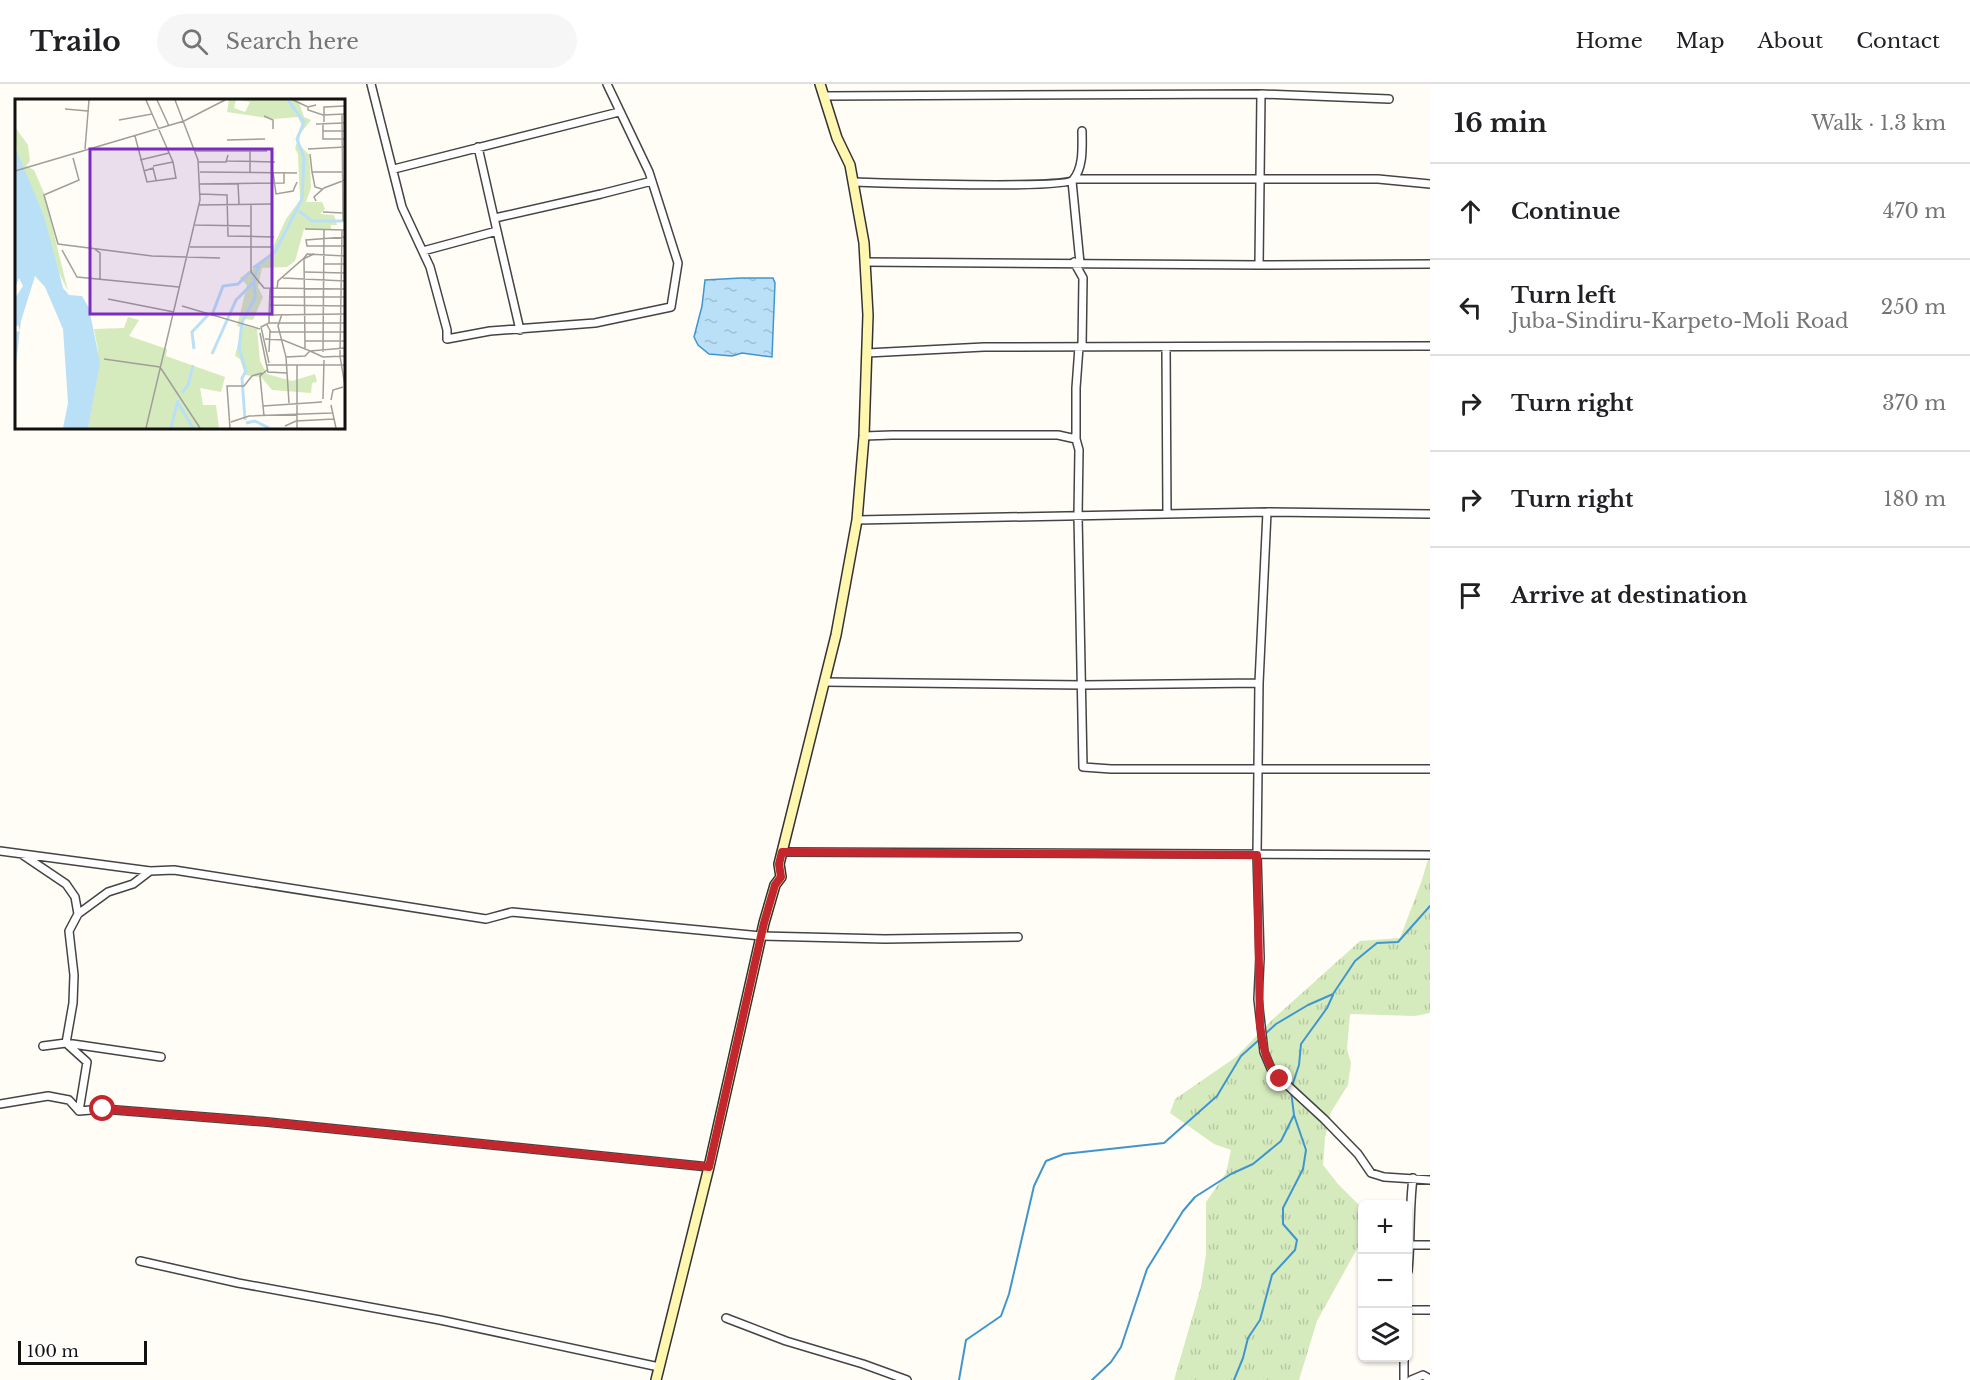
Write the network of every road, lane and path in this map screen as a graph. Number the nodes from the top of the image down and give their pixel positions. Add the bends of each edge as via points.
1 (371, 84) edge
2 (607, 84) edge
3 (820, 84) edge
4 (1261, 94) junction
5 (825, 96) junction
6 (1389, 99) dead end
7 (620, 112) junction
8 (1082, 131) dead end
9 (478, 147) junction
10 (394, 169) junction
11 (1259, 179) junction
12 (1073, 180) junction
13 (652, 181) junction
14 (854, 182) junction
15 (1430, 184) edge
16 (495, 218) junction
17 (497, 231) junction
18 (423, 250) junction
19 (866, 262) junction
20 (1077, 262) junction
21 (1430, 264) edge
22 (1259, 265) junction
23 (520, 330) junction
24 (1430, 346) edge
25 (1081, 347) junction
26 (1166, 347) junction
27 (867, 353) junction
28 (864, 436) junction
29 (1076, 439) junction
30 (1267, 512) junction
31 (1167, 514) junction
32 (1430, 514) edge
33 (1078, 516) junction
34 (857, 520) junction
35 (824, 682) junction
36 (1259, 683) junction
37 (1083, 685) junction
38 (1258, 770) junction
39 (1430, 770) edge
40 (0, 851) edge
41 (782, 852) junction
42 (22, 854) junction
43 (1257, 855) junction
44 (1430, 855) edge
45 (150, 871) junction
46 (78, 914) junction
47 (761, 936) junction
48 (1018, 937) dead end
49 (66, 1043) junction
50 (43, 1046) dead end
51 (161, 1057) dead end
52 (0, 1104) edge
53 (79, 1111) junction
54 (709, 1167) junction
55 (1413, 1178) junction
56 (1430, 1180) edge
57 (1410, 1200) edge
58 (1412, 1245) edge
59 (1430, 1245) edge
60 (140, 1261) dead end
61 (1412, 1310) edge
62 (1430, 1310) edge
63 (726, 1318) dead end
64 (1404, 1362) edge
65 (659, 1367) junction
66 (1430, 1379) edge
67 (656, 1380) edge
68 (907, 1380) edge
69 (1404, 1380) edge
70 (1411, 1380) edge

1 - 10 street
2 - 7 street
3 - 5 main road
4 - 5 street
4 - 6 street
4 - 11 street
5 - 14 main road
7 - 9 street
7 - 13 street
8 - 12 street via 1082,154
9 - 10 street
9 - 16 street
10 - 18 street via 402,207
11 - 12 street
11 - 15 street via 1378,179
11 - 22 street
12 - 14 street via 1056,184
12 - 20 street
13 - 16 street
13 - 23 street via 678,263 671,307 596,323
14 - 19 main road
16 - 17 street
17 - 18 street
17 - 23 street
18 - 23 street via 447,339
19 - 20 street
19 - 27 main road
20 - 22 street
20 - 25 street via 1083,278
21 - 22 street
24 - 26 street
25 - 26 street
25 - 27 street
25 - 29 street
26 - 31 street
27 - 28 main road
28 - 29 street via 1058,435
28 - 34 main road
29 - 33 street
30 - 31 street
30 - 32 street
30 - 36 street
31 - 33 street
33 - 34 street
33 - 37 street
34 - 35 main road
35 - 37 street
35 - 41 main road
36 - 37 street
36 - 38 street
37 - 38 street via 1083,767
38 - 39 street
38 - 43 street
40 - 42 street
41 - 43 street
41 - 47 main road via 781,877 775,885
42 - 45 street
42 - 46 street via 66,884 75,897
43 - 44 street
43 - 55 street via 1258,999 1264,1052 1272,1071 1358,1154 1371,1173
45 - 46 street via 134,884 108,892
45 - 47 street via 174,870 486,919 512,912
46 - 49 street via 69,932 74,975
47 - 48 street
47 - 54 main road
49 - 50 street
49 - 51 street
49 - 53 street via 87,1062
52 - 53 street via 48,1096 69,1100
53 - 54 street via 103,1109 267,1122
54 - 65 main road
55 - 56 street
55 - 57 street
58 - 59 street
60 - 65 street
61 - 62 street
63 - 68 street
64 - 69 street
65 - 67 main road
66 - 70 street via 1423,1375

